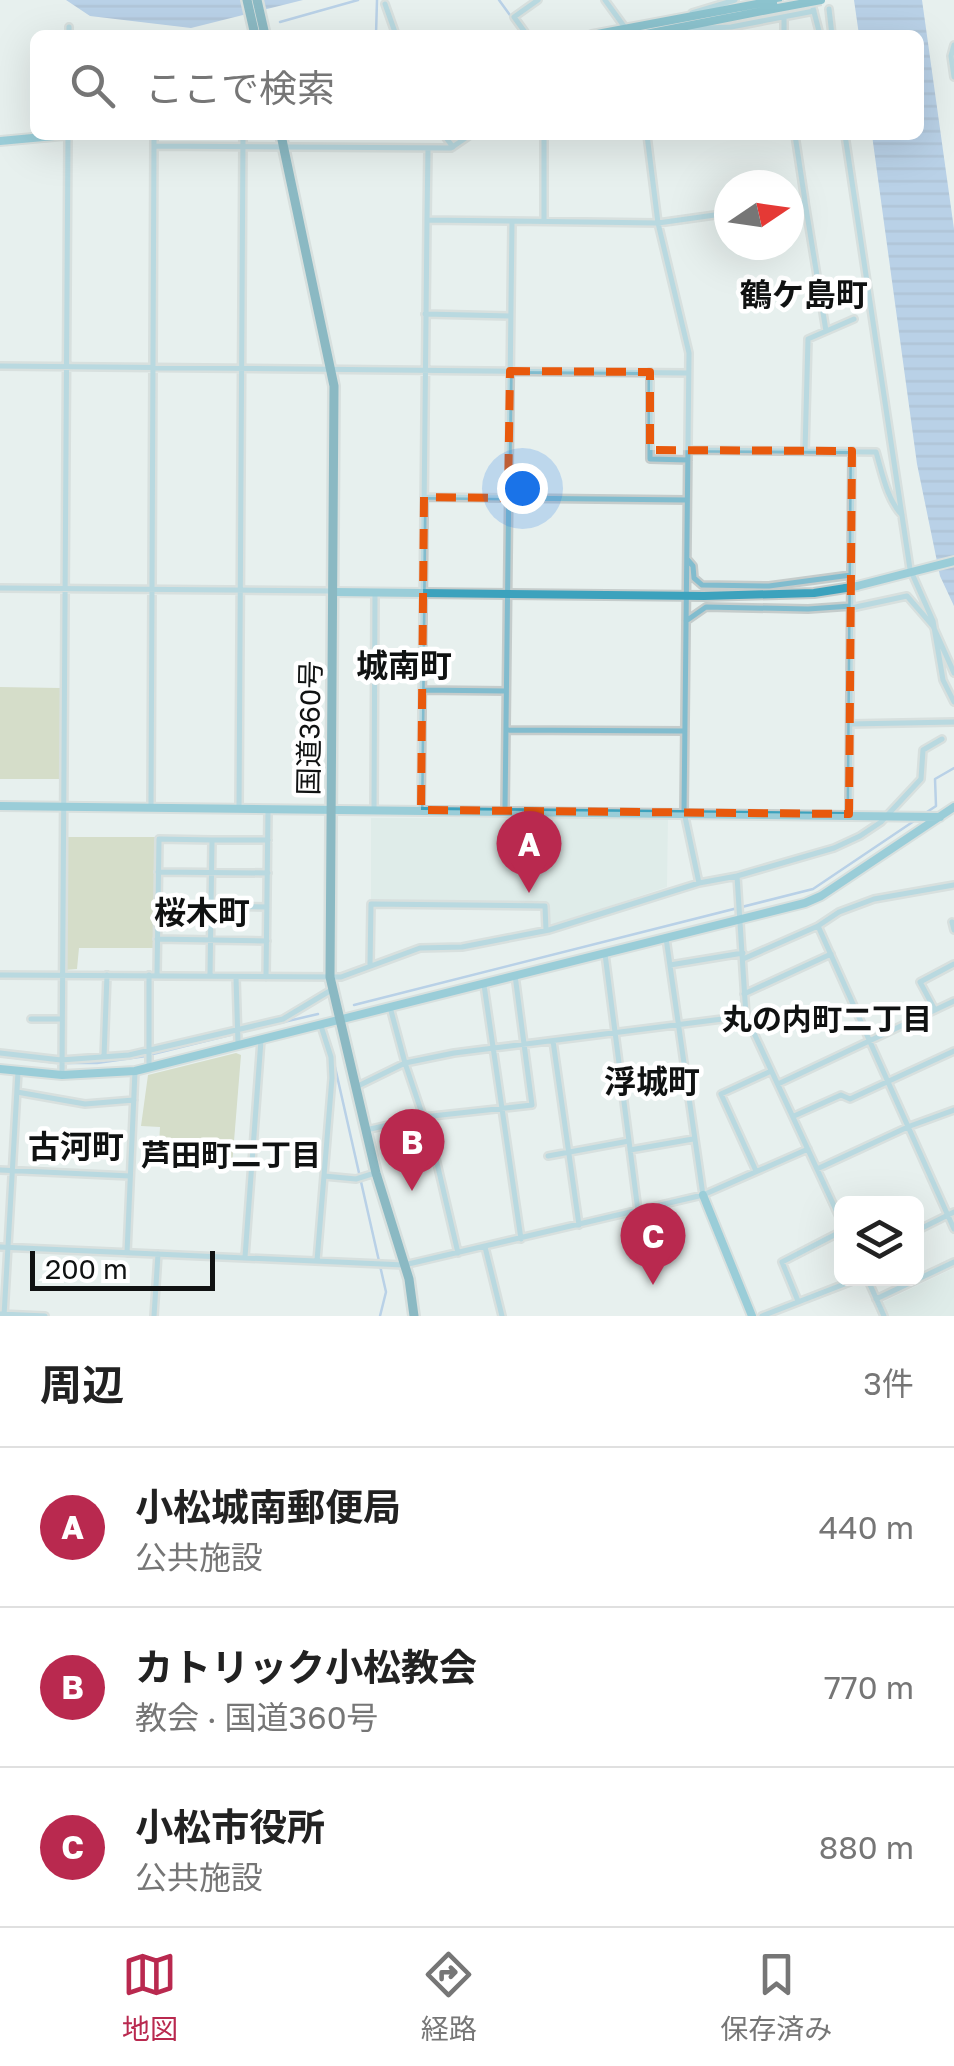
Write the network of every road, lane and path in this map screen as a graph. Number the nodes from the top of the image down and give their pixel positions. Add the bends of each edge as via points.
1 (247, 0) edge
2 (257, 0) edge
3 (538, 0) edge
4 (605, 0) edge
5 (735, 0) edge
6 (811, 0) edge
7 (821, 0) edge
8 (778, 3) edge
9 (384, 4) dead end
10 (829, 9) dead end
11 (814, 11) junction
12 (784, 16) junction
13 (671, 25) junction
14 (626, 29) junction
15 (254, 30) edge
16 (264, 30) edge
17 (394, 30) edge
18 (523, 30) edge
19 (620, 30) edge
20 (656, 30) edge
21 (784, 30) edge
22 (819, 30) edge
23 (831, 30) edge
24 (954, 45) edge
25 (954, 77) edge
26 (30, 138) edge
27 (0, 140) edge
28 (67, 140) edge
29 (154, 140) edge
30 (242, 140) edge
31 (282, 140) edge
32 (448, 140) edge
33 (463, 140) edge
34 (544, 140) edge
35 (647, 140) edge
36 (796, 140) edge
37 (846, 140) edge
38 (154, 146) junction
39 (243, 147) junction
40 (283, 147) junction
41 (454, 147) junction
42 (428, 148) junction
43 (805, 202) joint
44 (714, 214) edge
45 (427, 220) junction
46 (512, 221) junction
47 (544, 221) junction
48 (658, 223) junction
49 (426, 314) junction
50 (511, 316) junction
51 (854, 319) dead end
52 (826, 331) junction
53 (0, 366) edge
54 (154, 366) junction
55 (64, 367) junction
56 (241, 368) junction
57 (331, 370) junction
58 (424, 370) junction
59 (510, 371) junction
60 (650, 372) junction
61 (688, 373) junction
62 (688, 450) junction
63 (806, 451) junction
64 (852, 452) junction
65 (688, 460) junction
66 (424, 497) junction
67 (508, 498) junction
68 (688, 500) junction
69 (902, 515) junction
70 (687, 558) junction
71 (954, 562) edge
72 (915, 572) junction
73 (851, 575) junction
74 (0, 588) edge
75 (64, 589) junction
76 (151, 589) junction
77 (240, 590) junction
78 (333, 592) junction
79 (375, 592) junction
80 (423, 592) junction
81 (507, 593) junction
82 (687, 595) junction
83 (851, 607) junction
84 (686, 621) junction
85 (933, 626) junction
86 (954, 673) edge
87 (422, 690) junction
88 (506, 690) junction
89 (954, 702) edge
90 (954, 722) edge
91 (850, 724) junction
92 (506, 730) junction
93 (685, 731) junction
94 (942, 738) dead end
95 (0, 806) edge
96 (954, 806) edge
97 (63, 807) junction
98 (152, 808) junction
99 (239, 809) junction
100 (268, 809) junction
101 (331, 809) junction
102 (374, 809) junction
103 (421, 810) junction
104 (505, 810) junction
105 (684, 812) junction
106 (850, 814) junction
107 (894, 814) junction
108 (935, 817) junction
109 (212, 840) junction
110 (268, 840) junction
111 (158, 872) junction
112 (212, 872) junction
113 (268, 874) junction
114 (737, 876) junction
115 (699, 883) junction
116 (954, 885) edge
117 (158, 905) junction
118 (211, 906) junction
119 (267, 907) junction
120 (742, 916) junction
121 (952, 922) edge
122 (818, 926) junction
123 (546, 930) junction
124 (954, 930) edge
125 (666, 938) junction
126 (157, 939) junction
127 (211, 940) junction
128 (267, 941) junction
129 (606, 954) junction
130 (831, 954) junction
131 (743, 956) junction
132 (670, 964) junction
133 (954, 964) edge
134 (370, 966) junction
135 (107, 975) junction
136 (153, 975) junction
137 (514, 975) junction
138 (0, 976) edge
139 (61, 976) junction
140 (210, 976) junction
141 (236, 977) junction
142 (266, 977) junction
143 (330, 977) junction
144 (484, 982) junction
145 (333, 989) junction
146 (744, 994) junction
147 (954, 1002) edge
148 (390, 1007) junction
149 (935, 1010) junction
150 (746, 1016) junction
151 (61, 1018) junction
152 (31, 1019) dead end
153 (338, 1020) junction
154 (678, 1023) junction
155 (320, 1024) junction
156 (238, 1028) junction
157 (615, 1032) junction
158 (261, 1037) junction
159 (553, 1040) junction
160 (870, 1041) junction
161 (238, 1043) junction
162 (525, 1044) junction
163 (493, 1049) junction
164 (150, 1050) junction
165 (954, 1050) edge
166 (104, 1058) junction
167 (5, 1060) edge
168 (62, 1060) junction
169 (405, 1063) junction
170 (150, 1067) junction
171 (135, 1071) junction
172 (18, 1072) junction
173 (770, 1072) junction
174 (62, 1076) junction
175 (889, 1081) junction
176 (778, 1084) junction
177 (355, 1087) junction
178 (16, 1092) junction
179 (134, 1100) junction
180 (503, 1108) junction
181 (954, 1110) edge
182 (424, 1117) junction
183 (794, 1117) junction
184 (910, 1126) junction
185 (366, 1130) junction
186 (694, 1139) junction
187 (629, 1141) junction
188 (630, 1150) junction
189 (808, 1150) junction
190 (568, 1152) junction
191 (548, 1156) dead end
192 (817, 1169) junction
193 (0, 1170) edge
194 (12, 1170) junction
195 (756, 1171) junction
196 (376, 1173) junction
197 (130, 1176) junction
198 (324, 1176) junction
199 (703, 1195) junction
200 (834, 1205) edge
201 (638, 1211) junction
202 (951, 1213) edge
203 (579, 1225) junction
204 (924, 1227) edge
205 (954, 1230) edge
206 (834, 1236) edge
207 (521, 1239) junction
208 (0, 1246) edge
209 (8, 1247) junction
210 (485, 1247) junction
211 (127, 1253) junction
212 (458, 1253) junction
213 (158, 1254) junction
214 (246, 1257) junction
215 (318, 1261) junction
216 (954, 1262) edge
217 (404, 1265) junction
218 (840, 1286) edge
219 (868, 1286) edge
220 (876, 1298) junction
221 (798, 1301) junction
222 (3, 1315) edge
223 (45, 1316) edge
224 (156, 1316) edge
225 (414, 1316) edge
226 (502, 1316) edge
227 (752, 1316) edge
228 (762, 1316) edge
229 (884, 1316) edge

1 - 15 highway
2 - 16 highway
3 - 18 street via 514,17
4 - 14 street
5 - 13 street
6 - 11 street
7 - 8 main road, bridge
8 - 13 main road
9 - 17 street
10 - 23 street
11 - 12 street
11 - 22 street
12 - 13 street via 731,27
12 - 21 street
13 - 14 main road
13 - 20 main road
14 - 19 main road
24 - 25 street
26 - 27 street
28 - 55 street
29 - 38 street
30 - 39 street
31 - 40 highway, 国道360号
32 - 41 street
33 - 41 street
34 - 47 street
35 - 48 street
36 - 43 street
37 - 69 street
38 - 39 street
38 - 54 street
39 - 40 street
39 - 56 street
40 - 42 street
40 - 57 highway, 国道360号
41 - 42 street
42 - 45 street
43 - 52 street
44 - 48 street
45 - 46 street
45 - 49 street
46 - 47 street
46 - 50 street
47 - 48 street
48 - 61 street
49 - 50 street
49 - 58 street
50 - 59 street
51 - 52 street
52 - 63 street via 808,340
53 - 55 street
54 - 55 street
54 - 56 street
54 - 76 street
55 - 75 street
56 - 57 street
56 - 77 street
57 - 58 street
57 - 78 highway, 国道360号
58 - 59 street
58 - 66 street
59 - 60 street
59 - 67 street
60 - 61 street
60 - 65 street via 650,459
61 - 62 street
62 - 63 street
62 - 65 street
63 - 64 street
64 - 69 street via 876,452
64 - 73 street
65 - 68 street
66 - 67 street
66 - 80 street
67 - 68 street
67 - 81 street
68 - 70 street
69 - 72 street
70 - 73 street via 702,585
70 - 82 street
71 - 72 street
72 - 82 street, bridge via 814,592
72 - 85 street
73 - 83 street
74 - 75 street
75 - 76 street
75 - 97 street
76 - 77 street
76 - 98 street
77 - 78 street
77 - 99 street
78 - 79 street
78 - 101 highway, 国道360号
79 - 80 street
79 - 102 street
80 - 81 street
80 - 87 street
81 - 82 street
81 - 88 street
82 - 84 street
83 - 84 street via 706,608
83 - 85 street via 907,596
83 - 91 street
84 - 93 street
85 - 86 street
85 - 89 street
87 - 88 street
87 - 103 street
88 - 92 street
90 - 91 street
91 - 106 street
92 - 93 street
92 - 104 street
93 - 105 street
94 - 107 street via 922,750 920,779
95 - 97 street
96 - 108 street
97 - 98 street
97 - 139 street
98 - 99 street
99 - 100 street
100 - 101 street
100 - 110 street
101 - 102 street
101 - 143 highway, 国道360号
102 - 103 street
103 - 104 street
104 - 105 street
105 - 106 street
105 - 115 street
106 - 107 street
107 - 108 street
107 - 114 street via 834,848
108 - 120 street via 821,896
109 - 110 street
109 - 111 street via 158,839
109 - 112 street
110 - 113 street
111 - 112 street
111 - 117 street
112 - 113 street
112 - 118 street
113 - 119 street
114 - 115 street
114 - 120 street
115 - 123 street
116 - 122 street via 874,899
117 - 118 street
117 - 126 street
118 - 119 street
118 - 127 street
119 - 128 street
120 - 125 street
120 - 131 street
121 - 124 street
122 - 130 street
122 - 131 street
123 - 134 street via 420,948
123 - 134 street via 545,906 371,904
125 - 129 street
125 - 132 street
126 - 127 street
126 - 136 street
127 - 128 street
127 - 140 street
128 - 142 street
129 - 137 street
129 - 157 street
130 - 146 street
130 - 160 street
131 - 132 street
131 - 146 street
132 - 154 street
133 - 149 street via 920,982
134 - 143 street
135 - 136 street
135 - 139 street
135 - 166 street
136 - 140 street
136 - 164 street
137 - 144 street
137 - 162 street
138 - 139 street
139 - 151 street
140 - 141 street
141 - 142 street
141 - 156 street
142 - 143 street
143 - 145 highway, 国道360号
144 - 148 street
144 - 163 street
145 - 153 highway, 国道360号
145 - 156 street via 283,1019
146 - 150 street
147 - 149 street
148 - 153 street
148 - 169 street
149 - 160 street
150 - 154 street
150 - 173 street
151 - 152 street
151 - 168 street
153 - 155 street
153 - 177 highway, 国道360号
154 - 157 street
154 - 186 street
155 - 158 street
155 - 198 street via 332,1078
156 - 161 street
156 - 164 street
157 - 159 street
157 - 187 street
158 - 161 street
158 - 214 street
159 - 162 street
159 - 190 street
160 - 175 street
160 - 176 street
161 - 170 street
162 - 163 street
162 - 180 street via 532,1105
163 - 169 street
163 - 180 street
164 - 166 street
164 - 170 street
165 - 175 street
166 - 168 street
167 - 168 street
167 - 172 street
168 - 174 street
169 - 177 street
169 - 182 street
170 - 171 street
171 - 174 street
171 - 179 street
172 - 174 street
172 - 178 street
173 - 176 street
173 - 195 street via 721,1094
175 - 183 street
175 - 184 street
176 - 183 street
177 - 185 highway, 国道360号
178 - 179 street via 85,1104
178 - 194 street
179 - 197 street
180 - 182 street
180 - 207 street
181 - 184 street
182 - 185 street
182 - 212 street
183 - 189 street
184 - 192 street
184 - 202 street
185 - 196 highway, 国道360号
186 - 188 street
186 - 199 street
187 - 188 street
187 - 190 street
188 - 201 street
189 - 192 street
189 - 195 street
190 - 191 street
190 - 203 street
192 - 200 street
193 - 194 street
194 - 197 street
194 - 209 street
195 - 199 street
196 - 198 street
196 - 217 highway, 国道360号
197 - 211 street
198 - 215 street
199 - 201 street
199 - 227 street
201 - 203 street
202 - 204 street
202 - 205 street
203 - 207 street
206 - 221 street via 782,1262
207 - 210 street
208 - 209 street
209 - 211 street
209 - 222 street
210 - 212 street
210 - 226 street
211 - 213 street
212 - 217 street
213 - 214 street
213 - 224 street
214 - 215 street
215 - 217 street
216 - 220 street
217 - 225 highway, 国道360号
218 - 221 street
219 - 220 street
220 - 229 street
221 - 228 street
222 - 223 street

